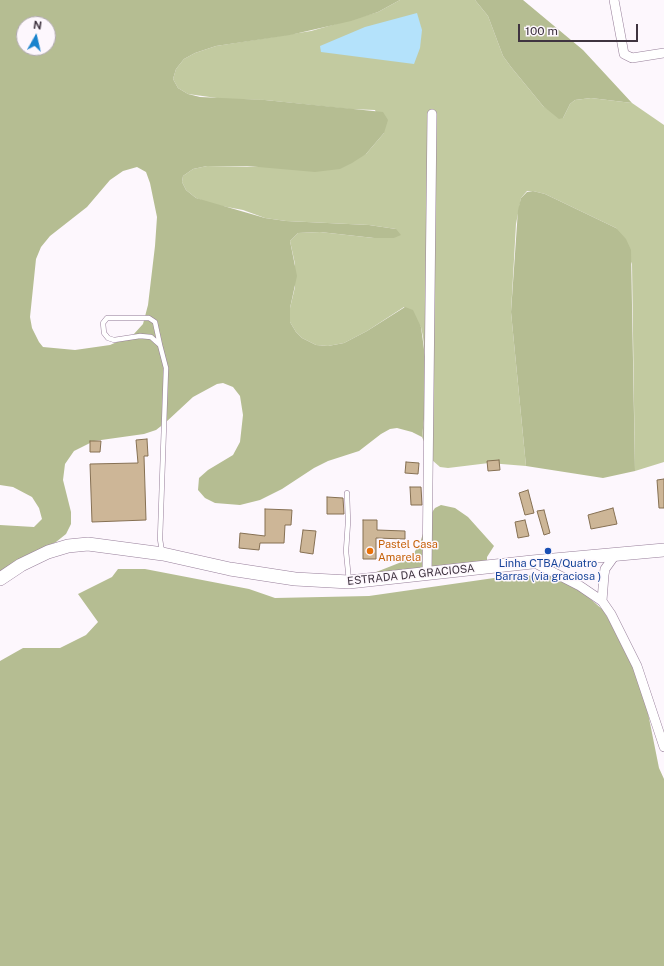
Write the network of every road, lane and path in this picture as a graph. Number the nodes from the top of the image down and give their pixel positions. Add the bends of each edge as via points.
1 (614, 0) edge
2 (664, 52) edge
3 (432, 114) dead end
4 (160, 345) junction
5 (347, 493) dead end
6 (664, 550) edge
7 (163, 554) junction
8 (615, 555) junction
9 (532, 562) junction
10 (427, 574) junction
11 (0, 579) edge
12 (348, 582) junction
13 (602, 601) junction
14 (664, 747) edge

1 - 2 street via 624,54 632,58
3 - 10 street
4 - 4 lane via 155,322 150,318 107,318 103,323 104,333 108,338 114,340 151,337
4 - 7 lane via 166,368 160,539
5 - 12 lane via 346,551 350,576
6 - 8 main road, ESTRADA DA GRACIOSA
7 - 11 main road, ESTRADA DA GRACIOSA via 88,544 68,546 21,565
7 - 12 main road, ESTRADA DA GRACIOSA via 230,569 295,579
8 - 9 main road, ESTRADA DA GRACIOSA
8 - 13 street via 605,569
9 - 10 main road, ESTRADA DA GRACIOSA
9 - 13 street via 580,586
10 - 12 main road, ESTRADA DA GRACIOSA
13 - 14 street via 637,666

